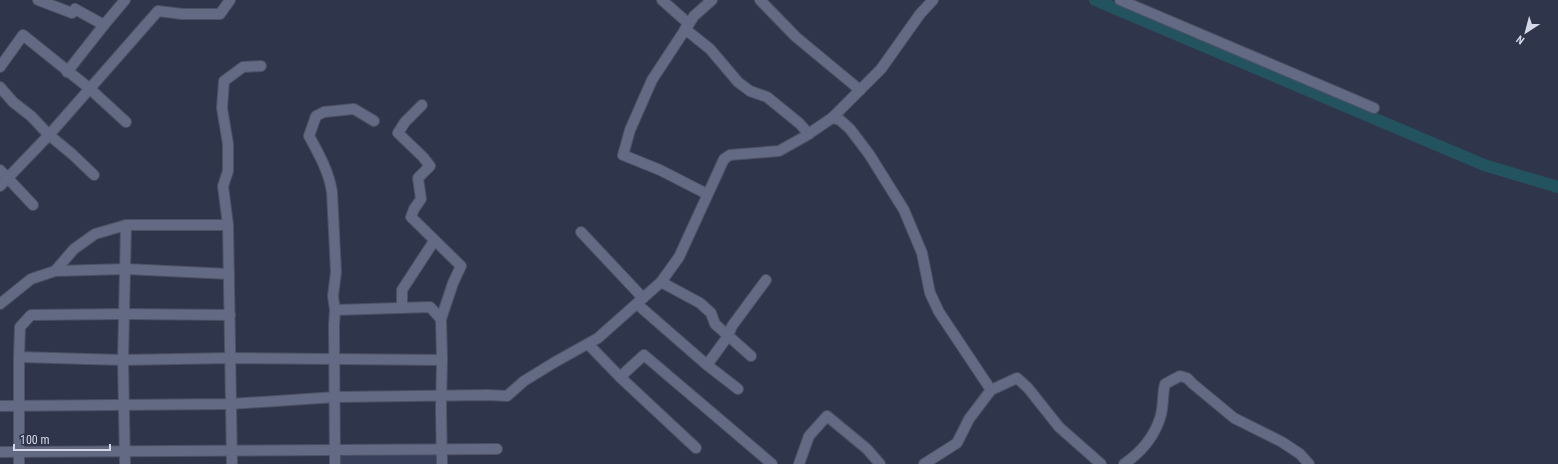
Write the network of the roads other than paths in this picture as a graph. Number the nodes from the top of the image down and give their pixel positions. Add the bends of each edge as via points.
1 (38, 0) edge
2 (124, 0) edge
3 (230, 0) edge
4 (662, 0) edge
5 (712, 0) edge
6 (760, 0) edge
7 (933, 0) edge
8 (1120, 0) edge
9 (104, 26) junction
10 (687, 26) junction
11 (261, 66) dead end
12 (0, 67) edge
13 (67, 72) junction
14 (0, 87) edge
15 (89, 88) junction
16 (860, 90) junction
17 (422, 104) dead end
18 (1374, 108) dead end
19 (832, 118) junction
20 (374, 121) dead end
21 (126, 122) dead end
22 (809, 134) junction
23 (49, 135) junction
24 (0, 170) edge
25 (94, 175) dead end
26 (8, 177) junction
27 (0, 186) edge
28 (707, 194) junction
29 (33, 205) dead end
30 (126, 225) junction
31 (228, 225) junction
32 (580, 232) dead end
33 (434, 241) junction
34 (126, 269) junction
35 (54, 270) junction
36 (229, 274) junction
37 (766, 280) dead end
38 (661, 282) junction
39 (640, 301) junction
40 (0, 304) edge
41 (402, 308) junction
42 (335, 310) junction
43 (124, 314) junction
44 (230, 315) junction
45 (441, 319) junction
46 (728, 336) junction
47 (588, 344) junction
48 (751, 356) dead end
49 (19, 357) junction
50 (230, 358) junction
51 (334, 359) junction
52 (123, 360) junction
53 (442, 360) junction
54 (707, 364) junction
55 (620, 377) junction
56 (738, 389) dead end
57 (991, 390) junction
58 (442, 396) junction
59 (336, 397) junction
60 (123, 404) junction
61 (230, 404) junction
62 (0, 406) edge
63 (19, 406) junction
64 (696, 448) dead end
65 (442, 449) junction
66 (498, 449) dead end
67 (125, 450) junction
68 (336, 450) junction
69 (232, 451) junction
70 (0, 452) edge
71 (19, 452) junction
72 (19, 464) edge
73 (125, 464) edge
74 (232, 464) edge
75 (336, 464) edge
76 (442, 464) edge
77 (772, 464) edge
78 (798, 464) edge
79 (880, 464) edge
80 (924, 464) edge
81 (1101, 464) edge
82 (1124, 464) edge
83 (1310, 464) edge

1 - 9 street via 72,13 75,9
2 - 9 street
3 - 15 street via 220,14 158,11
4 - 10 street
5 - 10 street
6 - 16 street via 796,37
7 - 16 street via 881,69
8 - 18 street
9 - 13 street
10 - 22 street via 738,82 750,91 767,97
10 - 28 street via 652,80 630,130 623,155
11 - 31 street via 243,67 224,81 222,108 228,144 228,171 223,186
12 - 13 street via 23,35
13 - 15 street
14 - 23 street
15 - 21 street
15 - 23 street
16 - 19 street
17 - 33 street via 398,133 430,166 418,178 421,199 411,217
19 - 22 street
19 - 57 street via 840,120 850,129 904,210 922,253 930,293 939,312
20 - 42 street via 354,109 324,112 316,116 308,136 330,180 336,272 333,296
22 - 28 street via 779,151 730,155 721,164
23 - 25 street
23 - 26 street
24 - 26 street
26 - 27 street
26 - 29 street
28 - 38 street via 679,257
30 - 31 street
30 - 34 street
30 - 35 street via 95,234 74,249
31 - 36 street
32 - 39 street
33 - 41 street via 402,290
33 - 45 street via 462,266 453,283
34 - 35 street
34 - 36 street
34 - 43 street
35 - 40 street via 31,279
36 - 44 street
37 - 46 street via 732,326
38 - 39 street
38 - 46 street via 700,303 711,313 715,324
39 - 47 street
39 - 54 street
41 - 42 street
41 - 45 street via 430,307
42 - 51 street
43 - 44 street
43 - 49 street via 31,315 20,327
43 - 52 street
44 - 50 street
45 - 53 street
46 - 48 street
46 - 54 street
47 - 55 street
47 - 58 street via 524,380 507,396
49 - 52 street
49 - 63 street
50 - 51 street
50 - 52 street
50 - 61 street
51 - 53 street
51 - 59 street
52 - 60 street
53 - 58 street
54 - 56 street
55 - 64 street
55 - 77 street via 644,355
57 - 80 street via 969,419 957,443
57 - 81 street via 1017,378 1059,427
58 - 59 street
58 - 65 street
59 - 61 street
59 - 68 street
60 - 61 street
60 - 63 street
60 - 67 street
61 - 69 street
62 - 63 street
63 - 71 street
65 - 66 street
65 - 68 street
65 - 76 street
67 - 69 street
67 - 71 street
67 - 73 street
68 - 69 street
68 - 75 street
69 - 74 street
70 - 71 street
71 - 72 street
78 - 79 street via 809,436 827,416
82 - 83 street via 1139,452 1150,438 1160,418 1164,384 1180,376 1187,378 1234,418 1282,442

